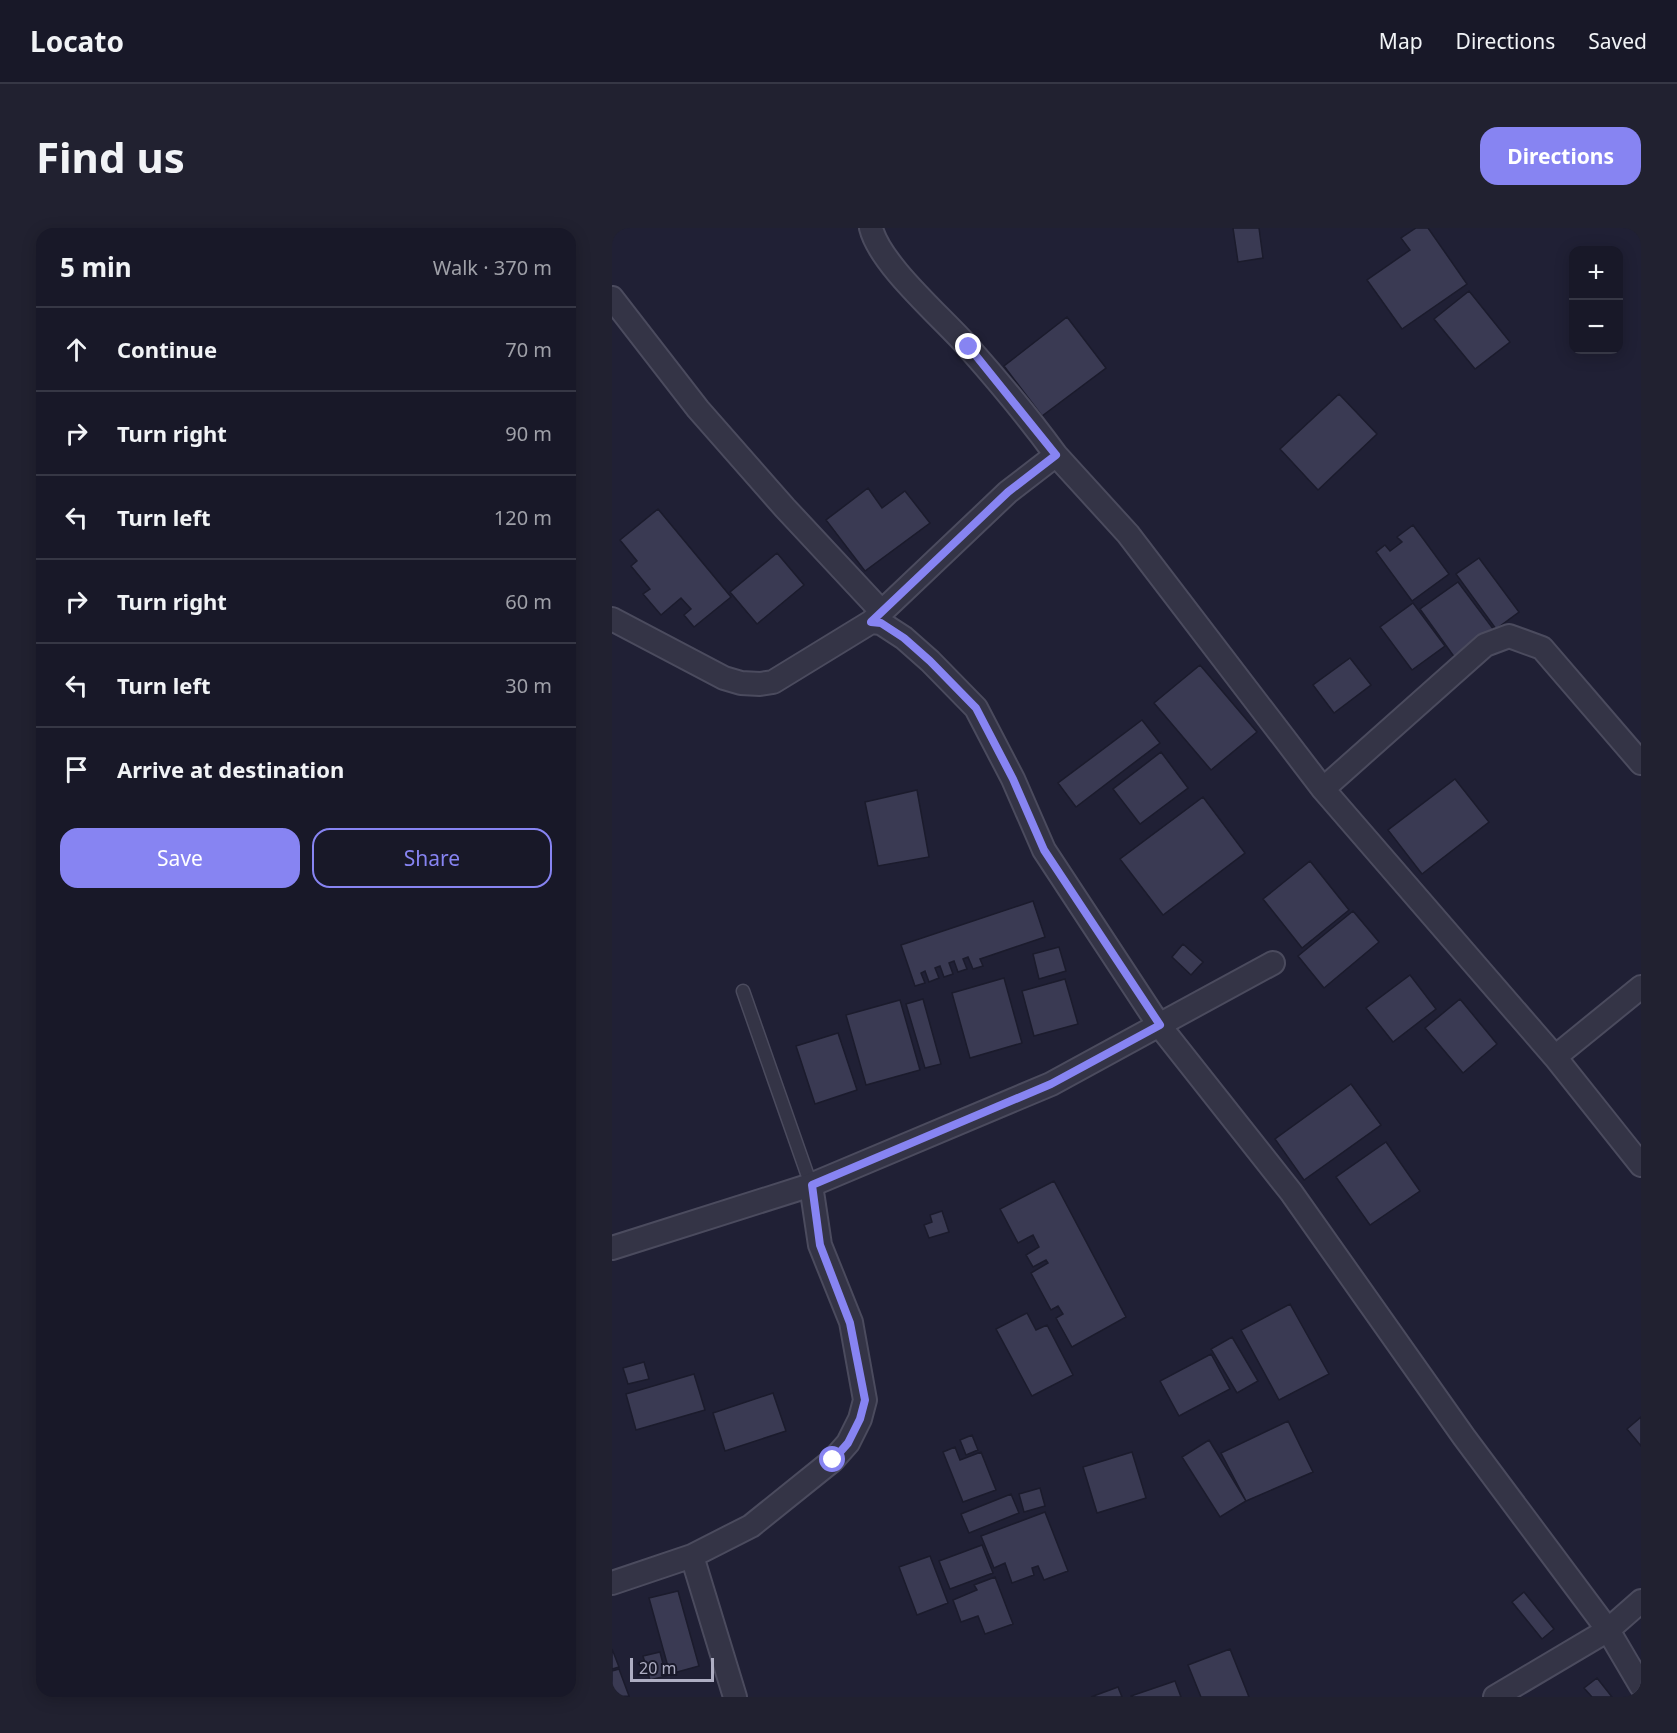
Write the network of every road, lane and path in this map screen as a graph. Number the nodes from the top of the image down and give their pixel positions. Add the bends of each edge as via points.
1 (872, 228) edge
2 (612, 298) edge
3 (1056, 455) junction
4 (876, 617) junction
5 (612, 619) edge
6 (1641, 763) edge
7 (1323, 789) junction
8 (1273, 963) dead end
9 (1641, 987) edge
10 (743, 991) dead end
11 (1160, 1025) junction
12 (1555, 1057) junction
13 (1641, 1165) edge
14 (812, 1185) junction
15 (612, 1248) edge
16 (692, 1557) junction
17 (612, 1583) edge
18 (1641, 1601) edge
19 (1608, 1630) junction
20 (1641, 1686) edge
21 (735, 1697) edge
22 (1495, 1697) edge

1 - 3 street via 884,255 969,347
2 - 4 street via 699,409
3 - 4 street via 1008,492
3 - 7 street via 1128,534
4 - 5 street via 788,674 760,684 724,678
4 - 11 street via 930,661 976,708 1044,850
6 - 7 street via 1542,648 1509,636 1485,645
7 - 12 street
8 - 11 street
9 - 12 street
10 - 14 lane
11 - 14 street via 1051,1084
11 - 19 street via 1291,1192 1464,1437
12 - 13 street
14 - 15 street
14 - 16 street via 820,1245 850,1323 865,1400 860,1419 848,1443 833,1460 751,1526
16 - 17 street
16 - 21 street
18 - 19 street
19 - 20 street
19 - 22 street

